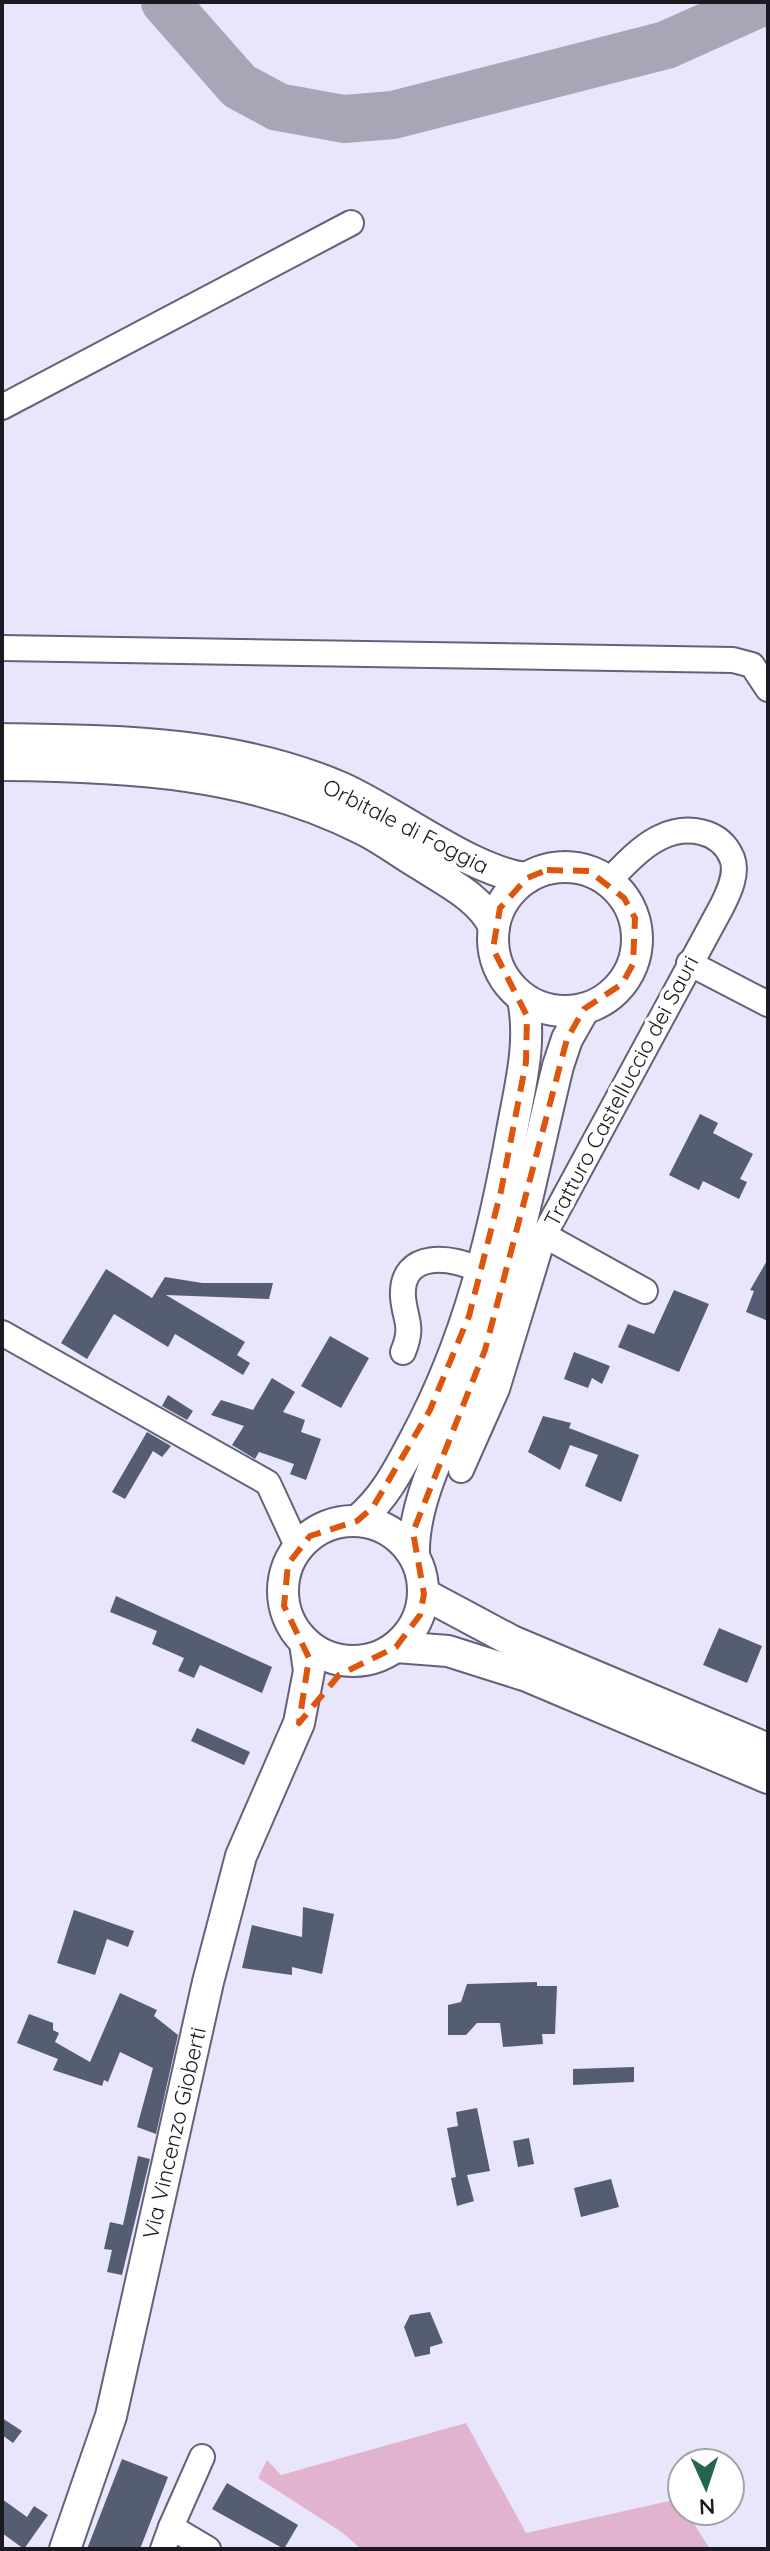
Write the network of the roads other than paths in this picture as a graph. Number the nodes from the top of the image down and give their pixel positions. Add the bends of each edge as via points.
1 (351, 223) dead end
2 (2, 407) edge
3 (2, 648) edge
4 (768, 689) edge
5 (2, 739) edge
6 (2, 765) edge
7 (527, 878) junction
8 (608, 881) junction
9 (494, 927) junction
10 (689, 963) junction
11 (523, 999) junction
12 (768, 1004) edge
13 (584, 1009) junction
14 (544, 1235) junction
15 (481, 1271) junction
16 (645, 1291) dead end
17 (2, 1333) edge
18 (403, 1352) dead end
19 (461, 1470) dead end
20 (357, 1521) junction
21 (298, 1548) junction
22 (414, 1555) junction
23 (424, 1594) junction
24 (305, 1643) junction
25 (396, 1647) junction
26 (355, 1661) junction
27 (299, 1723) junction
28 (768, 1749) edge
29 (768, 1778) edge
30 (202, 2457) dead end
31 (167, 2538) edge
32 (65, 2549) edge
33 (208, 2549) edge

1 - 2 street
3 - 4 street via 733,660 752,665
5 - 7 main road, Orbitale di Foggia via 139,741 260,760 341,788 497,873
6 - 9 main road, Orbitale di Foggia via 196,775 289,799 364,830 402,853 477,903
7 - 8 main road via 568,867
7 - 9 main road via 506,899
8 - 10 street, Tratturo Castelluccio dei Sauri via 661,837 685,830 718,840 733,858 733,882
8 - 13 main road via 635,918 638,941 622,984 605,1000
9 - 11 main road via 499,969
10 - 12 street
10 - 14 street, Tratturo Castelluccio dei Sauri
11 - 13 main road via 545,1009
11 - 15 main road via 526,1062
13 - 22 main road via 558,1066 510,1268 485,1350 424,1498 413,1532
14 - 16 street
14 - 19 street, Tratturo Castelluccio dei Sauri via 497,1389
15 - 18 street via 448,1258 429,1259 413,1269 403,1296 411,1325
15 - 20 main road via 469,1316 430,1410 392,1483
17 - 21 street via 268,1483
20 - 21 main road via 324,1527
20 - 22 main road via 389,1531
21 - 24 main road via 288,1564 283,1594 288,1617
22 - 23 main road
23 - 25 main road via 415,1624
23 - 28 main road via 512,1641
24 - 26 main road via 329,1656
24 - 27 main road, Via Vincenzo Gioberti via 309,1671
25 - 26 main road via 377,1658
25 - 29 main road via 448,1651 527,1676
26 - 27 main road, Via Vincenzo Gioberti
27 - 32 main road, Via Vincenzo Gioberti via 241,1856 111,2416
30 - 31 street
31 - 33 street

